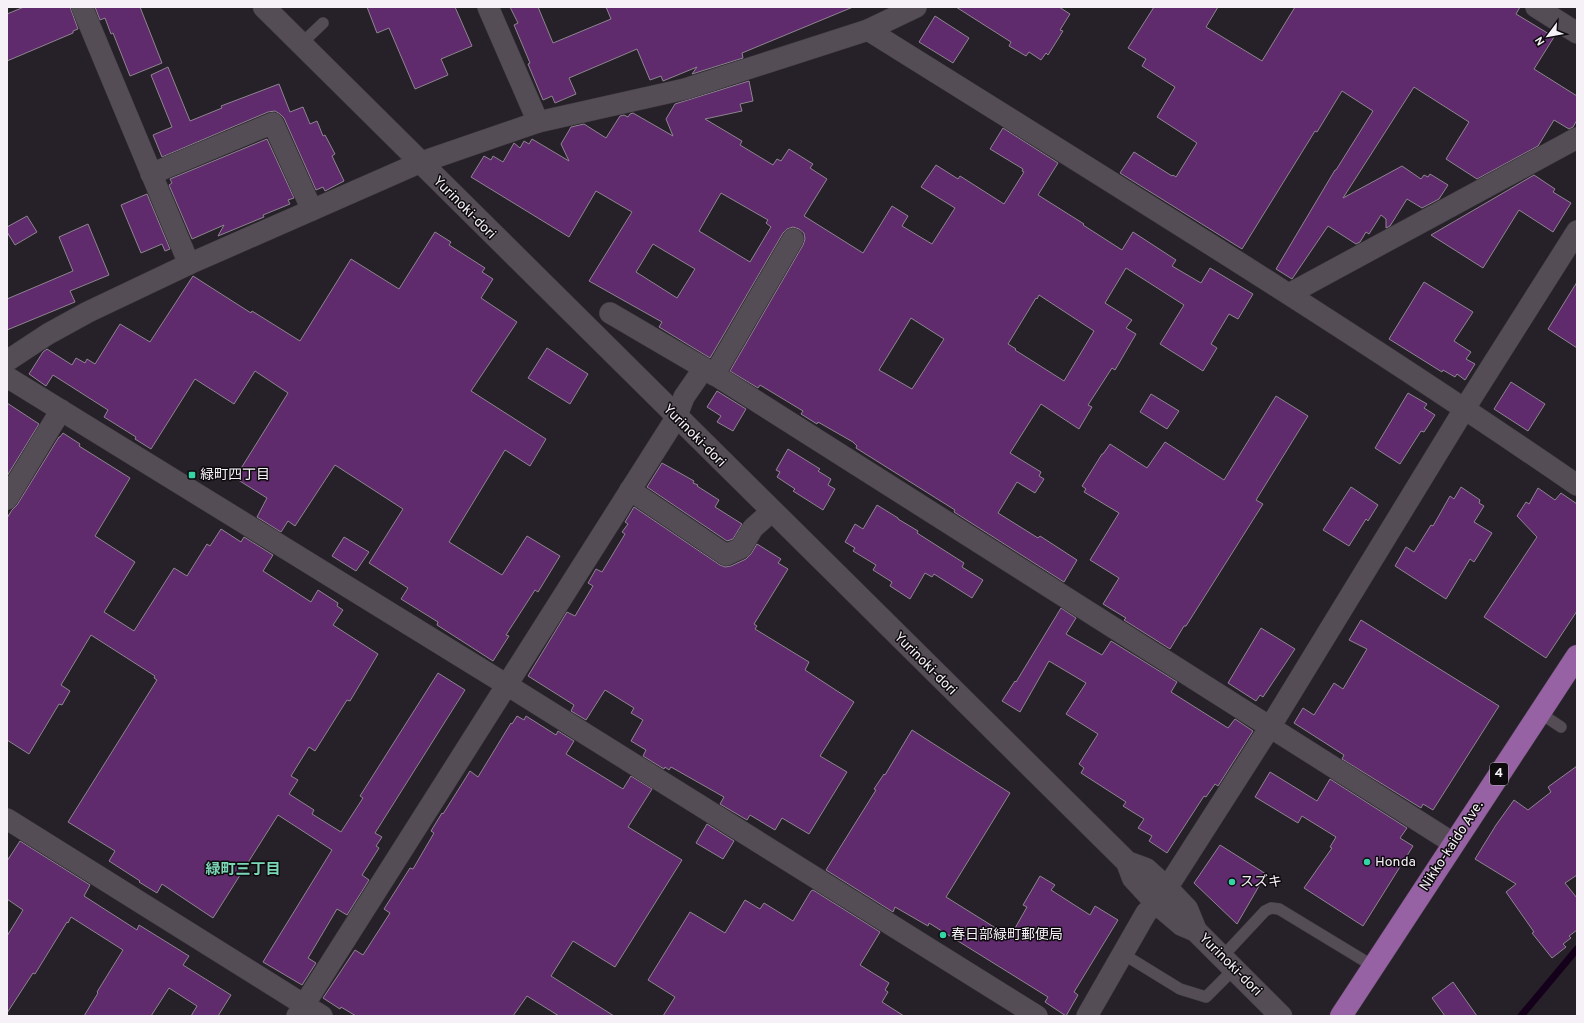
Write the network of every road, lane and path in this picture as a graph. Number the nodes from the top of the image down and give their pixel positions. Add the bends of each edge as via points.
1 (82, 7) edge
2 (488, 7) edge
3 (916, 7) edge
4 (1536, 7) edge
5 (269, 9) edge
6 (323, 23) dead end
7 (868, 30) junction
8 (1577, 33) edge
9 (301, 44) junction
10 (538, 122) junction
11 (1577, 138) edge
12 (419, 163) junction
13 (151, 174) junction
14 (312, 210) junction
15 (1577, 231) edge
16 (794, 239) dead end
17 (189, 264) junction
18 (1289, 294) junction
19 (610, 313) dead end
20 (7, 361) edge
21 (709, 372) junction
22 (7, 377) edge
23 (1465, 408) junction
24 (61, 410) junction
25 (676, 418) junction
26 (1577, 485) edge
27 (630, 490) junction
28 (7, 499) edge
29 (771, 512) junction
30 (1575, 663) edge
31 (507, 685) junction
32 (1540, 712) junction
33 (1270, 727) junction
34 (1561, 727) dead end
35 (7, 819) edge
36 (1453, 843) junction
37 (1162, 895) junction
38 (1123, 954) junction
39 (1228, 963) junction
40 (1373, 966) junction
41 (301, 1010) edge
42 (322, 1016) edge
43 (1037, 1016) edge
44 (1087, 1016) edge
45 (1281, 1016) edge
46 (1341, 1016) edge

1 - 13 street
2 - 10 street
3 - 7 street
4 - 8 street
5 - 9 street, Yurinoki-dori
6 - 9 lane
7 - 10 street via 685,89
7 - 18 street
9 - 12 street, Yurinoki-dori
10 - 12 street
11 - 18 street
12 - 14 street
12 - 25 street, Yurinoki-dori
13 - 14 street via 273,123
13 - 17 street
14 - 17 street
15 - 23 street
16 - 21 street
17 - 20 street via 81,316
18 - 23 street
19 - 21 street
21 - 25 street via 684,397
21 - 33 street
22 - 24 street
23 - 26 street
23 - 33 street
24 - 28 street
24 - 31 street
25 - 27 street
25 - 29 street, Yurinoki-dori
27 - 29 street via 726,555 741,548 754,528
27 - 31 street
29 - 37 street, Yurinoki-dori via 1127,862 1133,878
30 - 32 highway, Nikko-kaido Ave. / 4
31 - 41 street
31 - 43 street
32 - 34 lane
32 - 36 highway, Nikko-kaido Ave. / 4
33 - 36 street
33 - 37 street
35 - 41 street
36 - 40 highway, Nikko-kaido Ave. / 4
37 - 38 street via 1146,913
37 - 39 street, Yurinoki-dori via 1182,925 1196,931
38 - 39 lane via 1180,989 1206,997
38 - 44 street
39 - 40 lane via 1264,911 1271,908 1279,909
39 - 45 street, Yurinoki-dori
40 - 46 highway, Nikko-kaido Ave. / 4
41 - 42 street

